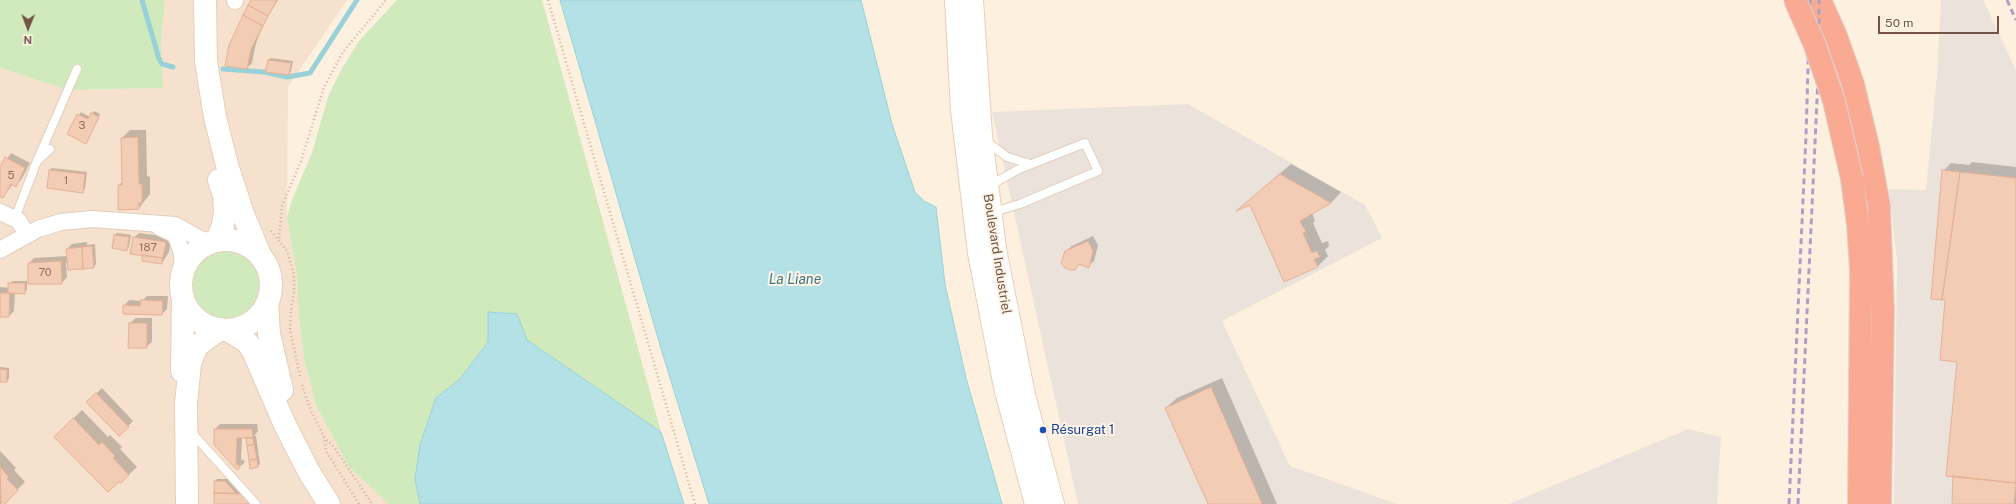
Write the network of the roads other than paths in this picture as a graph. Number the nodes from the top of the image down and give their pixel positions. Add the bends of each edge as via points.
1 (192, 0) edge
2 (205, 0) edge
3 (956, 0) edge
4 (972, 0) edge
5 (1795, 0) edge
6 (1820, 0) edge
7 (77, 69) dead end
8 (981, 135) junction
9 (50, 149) dead end
10 (37, 161) junction
11 (1030, 164) junction
12 (981, 204) junction
13 (0, 212) edge
14 (15, 218) junction
15 (146, 224) junction
16 (27, 234) junction
17 (214, 242) junction
18 (0, 250) edge
19 (260, 255) junction
20 (183, 272) junction
21 (183, 298) junction
22 (267, 304) junction
23 (224, 330) junction
24 (186, 404) junction
25 (186, 427) junction
26 (296, 446) junction
27 (187, 504) edge
28 (256, 504) edge
29 (329, 504) edge
30 (1036, 504) edge
31 (1053, 504) edge
32 (1859, 504) edge
33 (1880, 504) edge

1 - 17 street via 192,48 199,107 208,147 224,195 223,225
2 - 19 street via 206,61 214,117 243,214
3 - 12 street, Boulevard Industriel via 962,110
4 - 8 street, Boulevard Industriel
5 - 32 highway, bridge via 1814,43 1842,130 1858,225 1861,276
6 - 33 highway via 1836,36 1865,129 1878,206 1882,282
7 - 10 lane
8 - 11 lane via 990,146 1006,157
8 - 12 street, Boulevard Industriel
9 - 10 lane
10 - 14 lane
11 - 12 lane via 1010,174
11 - 12 lane via 1085,143 1098,171 1020,204
12 - 30 street, Boulevard Industriel via 986,292 1005,387
12 - 31 street, Boulevard Industriel via 1034,434
13 - 14 street
14 - 16 street
15 - 16 street via 84,219 51,224
15 - 17 street via 175,225 200,240
15 - 20 street via 174,234 180,248
16 - 18 street
17 - 19 street via 232,240 242,243
17 - 20 street via 195,253
19 - 22 street via 267,265 271,281 271,293
20 - 21 street
21 - 23 street via 188,309 199,320
21 - 24 street via 181,353
22 - 23 street via 251,322 240,328
22 - 26 street via 271,344
23 - 24 street via 200,343 193,353
23 - 26 street via 247,342 253,351 277,409
24 - 25 street
25 - 27 street
25 - 28 lane
26 - 29 street

